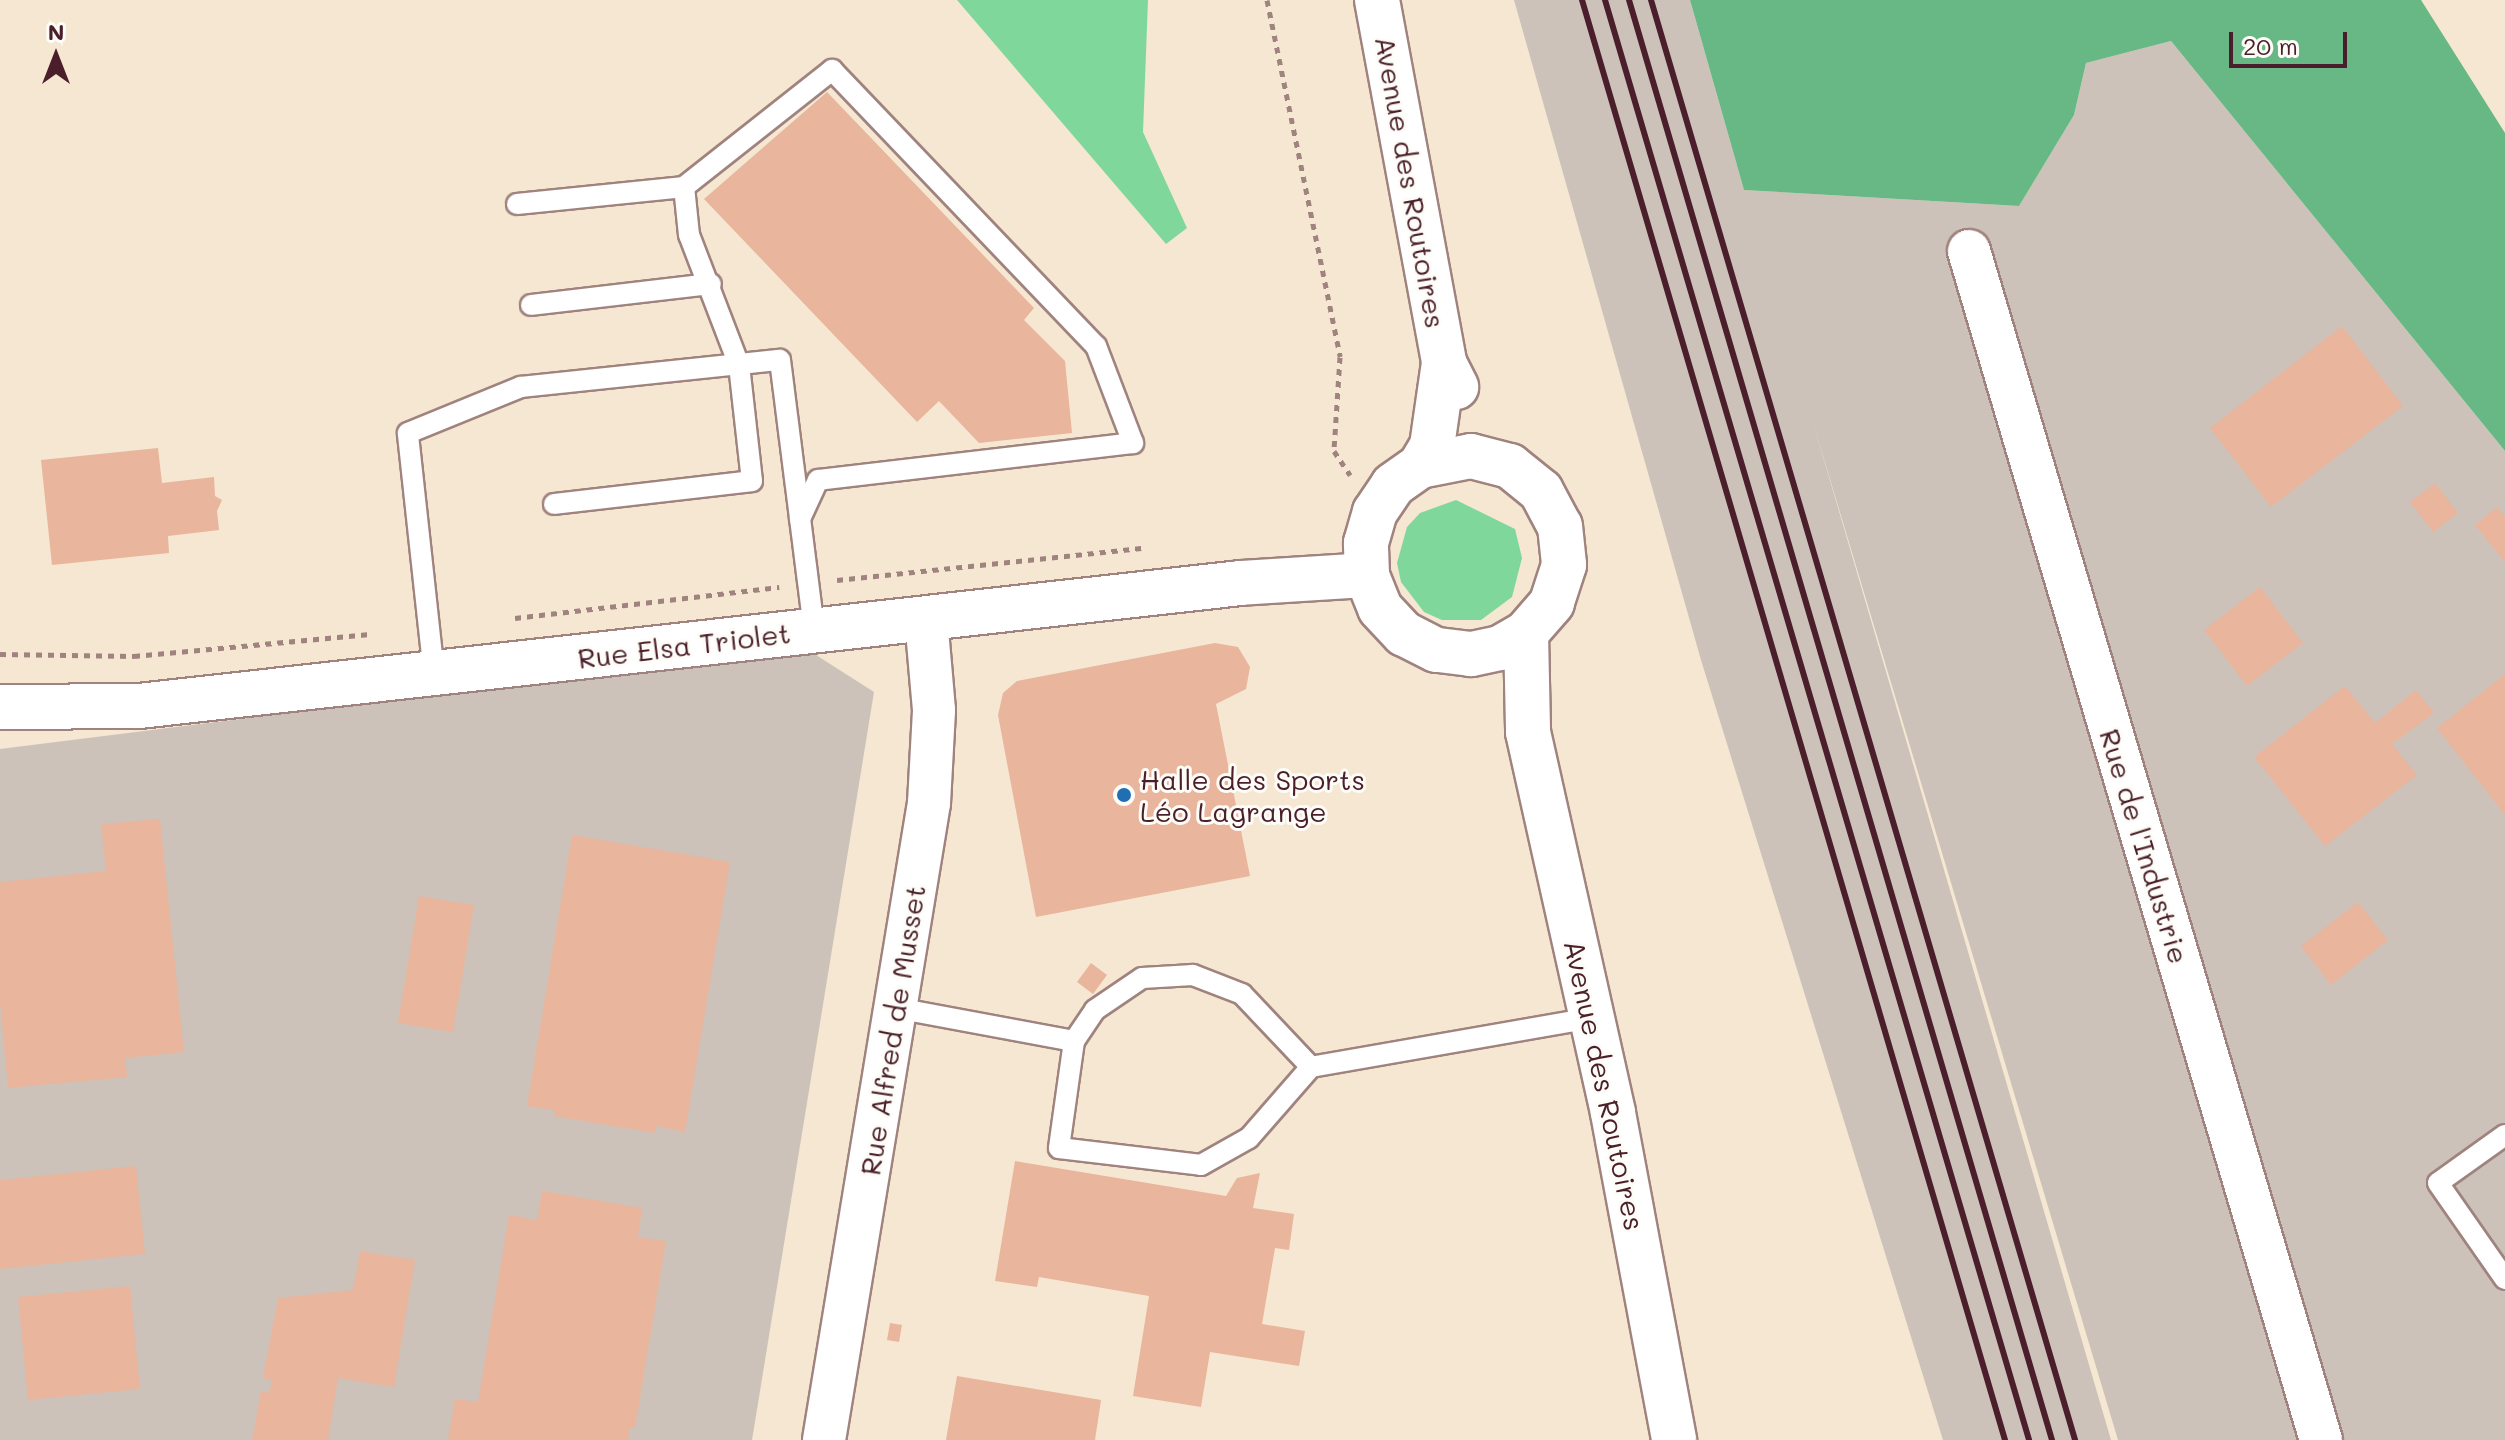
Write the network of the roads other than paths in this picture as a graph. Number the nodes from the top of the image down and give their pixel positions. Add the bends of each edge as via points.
1 (1377, 0) edge
2 (684, 187) junction
3 (517, 204) dead end
4 (1969, 251) dead end
5 (711, 284) junction
6 (531, 305) dead end
7 (1444, 363) junction
8 (739, 365) junction
9 (1471, 456) junction
10 (1420, 466) junction
11 (554, 504) dead end
12 (800, 519) junction
13 (1367, 575) junction
14 (926, 618) junction
15 (814, 630) junction
16 (1526, 633) junction
17 (1471, 654) junction
18 (434, 674) junction
19 (0, 707) edge
20 (1528, 732) junction
21 (896, 1008) junction
22 (1591, 1018) junction
23 (1074, 1041) junction
24 (1311, 1067) junction
25 (2505, 1135) edge
26 (2505, 1279) edge
27 (824, 1440) edge
28 (1674, 1440) edge
29 (2321, 1440) edge

1 - 7 street, Avenue des Routoires
2 - 3 lane
2 - 5 lane via 689,235
2 - 12 lane via 832,70 1096,346 1133,443 818,480
4 - 29 street, Rue de l'Industrie
5 - 6 lane
5 - 8 lane
7 - 9 street, Avenue des Routoires via 1457,388
7 - 10 street, Avenue des Routoires via 1438,423
8 - 11 lane via 752,481
8 - 12 lane via 780,360
8 - 18 lane via 521,387 408,433
9 - 10 street, Avenue des Routoires
9 - 16 street, Avenue des Routoires via 1520,474 1541,491 1560,526 1564,565 1552,603
10 - 13 street, Avenue des Routoires via 1393,485 1375,512 1366,543
12 - 15 lane
13 - 14 street, Rue Elsa Triolet via 1240,583
13 - 17 street, Avenue des Routoires via 1380,608 1404,634 1436,650
14 - 15 street, Rue Elsa Triolet
14 - 21 street, Rue Alfred de Musset via 934,710 929,803
15 - 18 street, Rue Elsa Triolet
16 - 17 street, Avenue des Routoires via 1500,648
16 - 20 street, Avenue des Routoires
17 - 20 street, Avenue des Routoires
18 - 19 street, Rue Elsa Triolet via 139,706
20 - 22 street, Avenue des Routoires
21 - 23 lane
21 - 27 street, Rue Alfred de Musset
22 - 24 lane
22 - 28 street, Avenue des Routoires
23 - 24 lane via 1095,1010 1142,978 1193,975 1242,994
23 - 24 lane via 1059,1148 1201,1165 1249,1138
25 - 26 lane via 2438,1183

